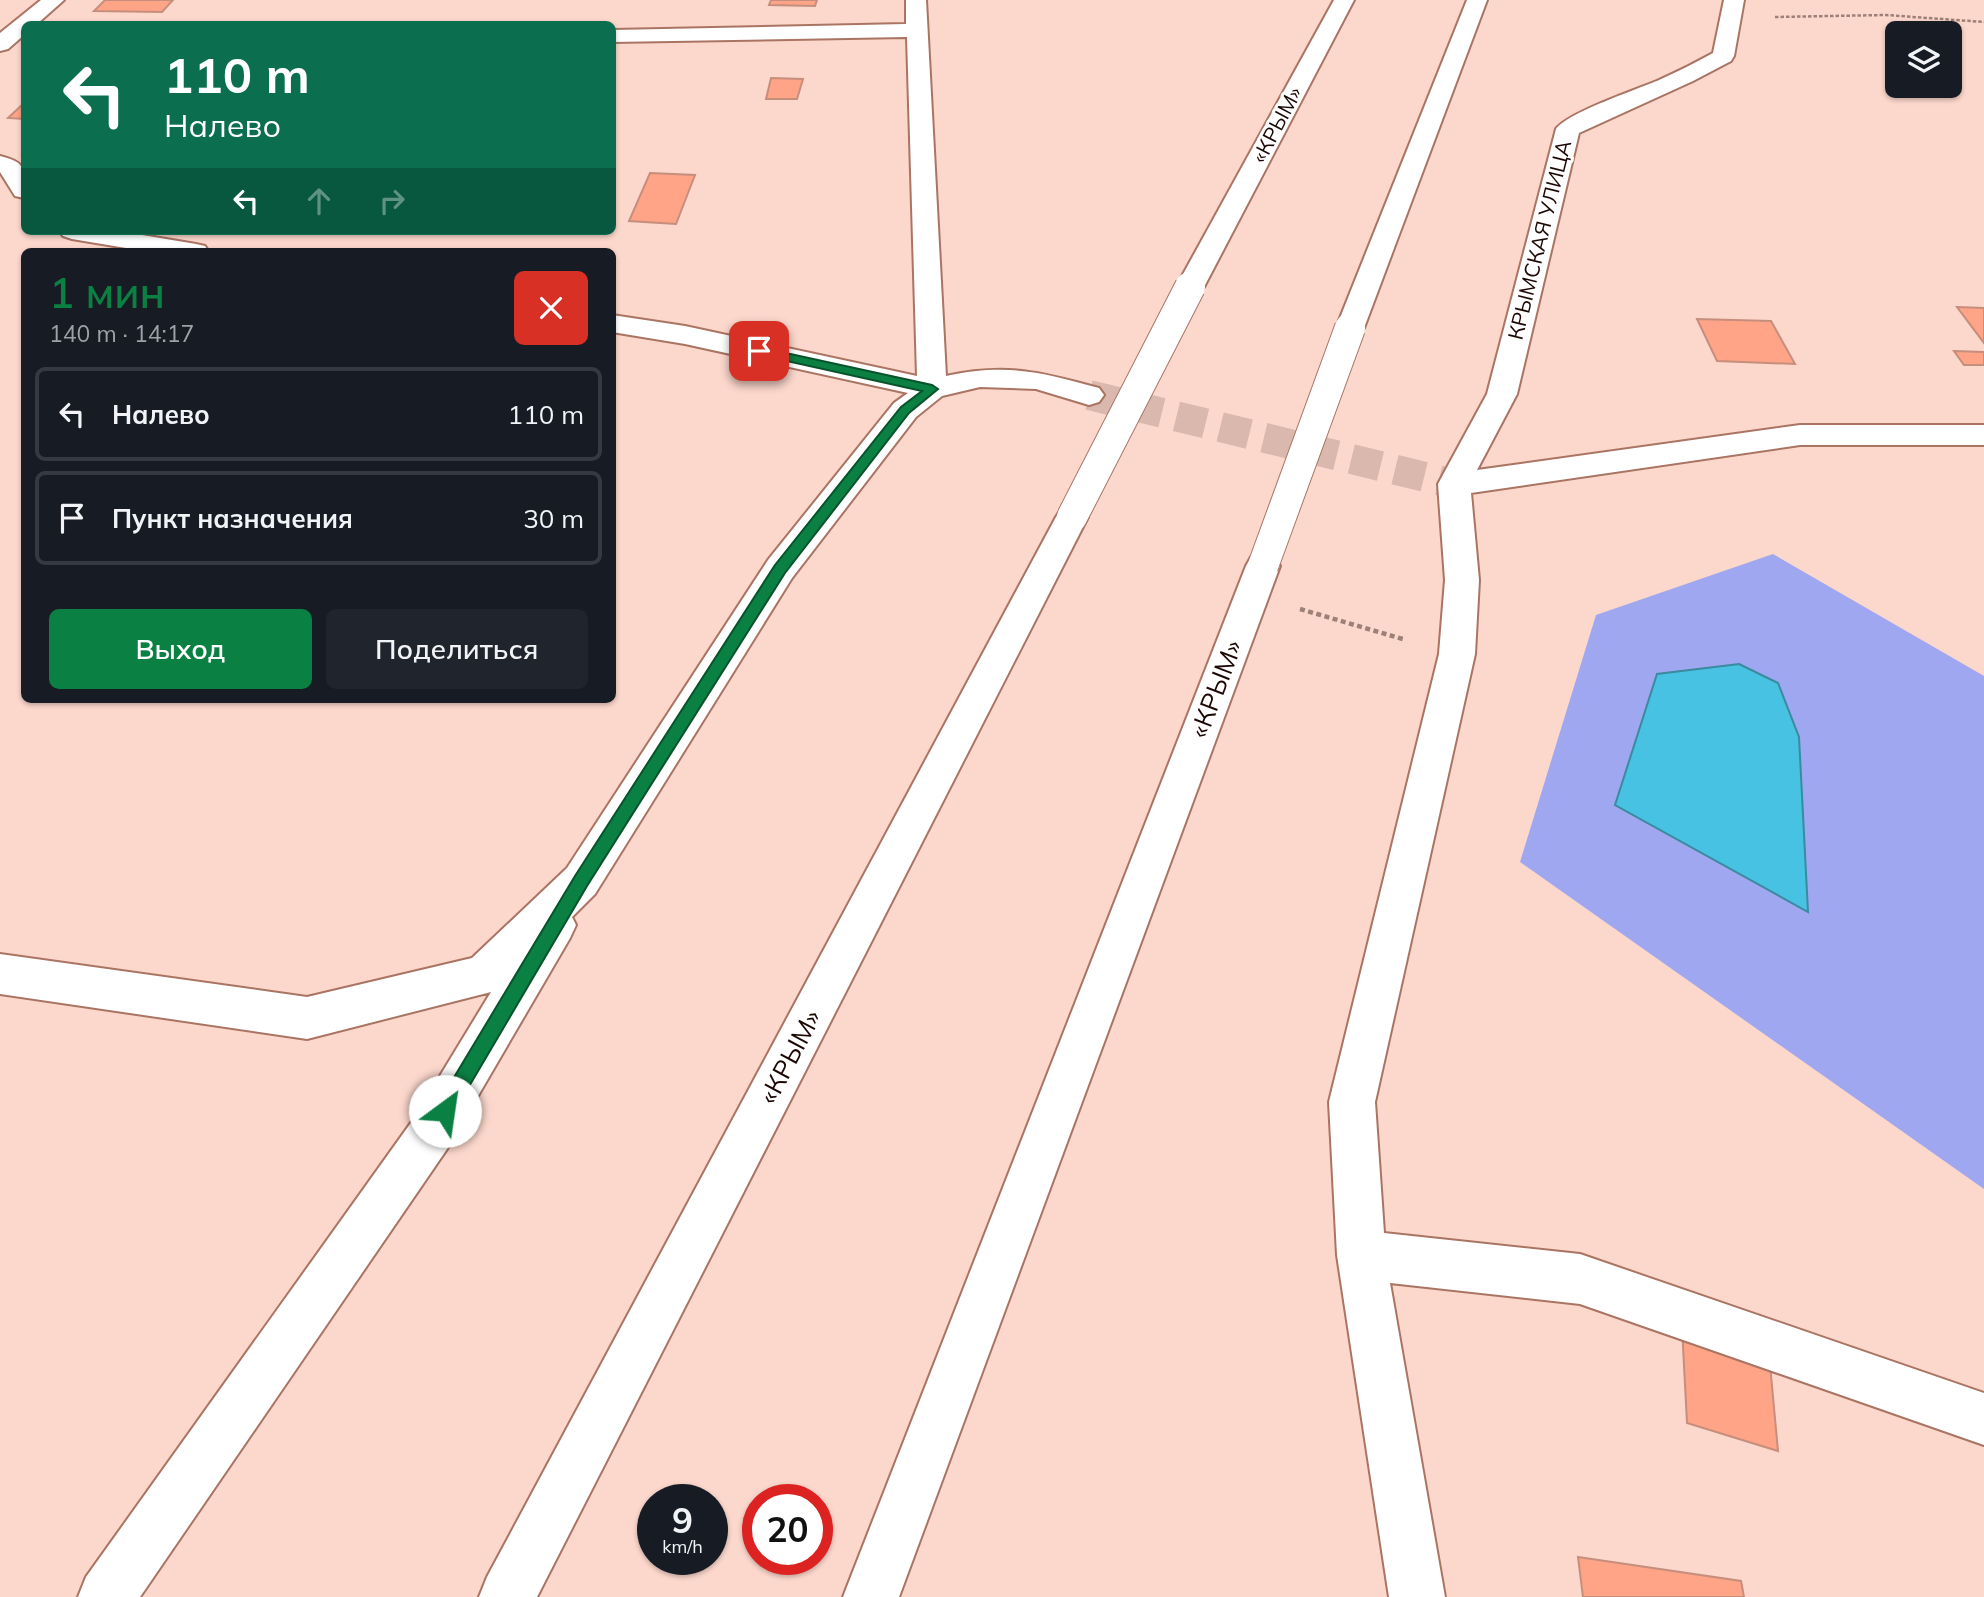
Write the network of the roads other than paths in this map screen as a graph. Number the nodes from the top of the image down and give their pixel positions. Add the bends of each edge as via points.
1 (54, 0) edge
2 (916, 0) edge
3 (1344, 0) edge
4 (1477, 0) edge
5 (1733, 12) edge
6 (28, 21) edge
7 (21, 27) edge
8 (917, 30) junction
9 (616, 36) edge
10 (0, 44) edge
11 (0, 163) edge
12 (21, 185) edge
13 (96, 235) edge
14 (172, 248) edge
15 (616, 324) edge
16 (932, 389) junction
17 (1089, 395) tunnel mouth
18 (1984, 435) edge
19 (1454, 484) junction
20 (581, 881) junction
21 (0, 974) edge
22 (1361, 1255) junction
23 (1984, 1419) edge
24 (106, 1597) edge
25 (508, 1597) edge
26 (871, 1597) edge
27 (1417, 1597) edge

1 - 6 main road
2 - 8 main road
3 - 25 main road, «КРЫМ», bridge
4 - 26 main road, «КРЫМ», bridge
5 - 19 main road, КРЫМСКАЯ УЛИЦА via 1723,57 1568,129 1502,394
7 - 10 main road
8 - 9 main road
8 - 16 main road
11 - 12 main road via 12,168
13 - 14 main road
15 - 16 main road
16 - 17 main road via 980,378 1014,379 1037,380
16 - 20 main road via 905,410 780,569
18 - 19 main road via 1800,435
19 - 22 main road via 1462,580 1457,654 1352,1102
20 - 21 main road via 484,975 307,1018
20 - 24 main road via 431,1133
22 - 23 main road via 1580,1279
22 - 27 main road

